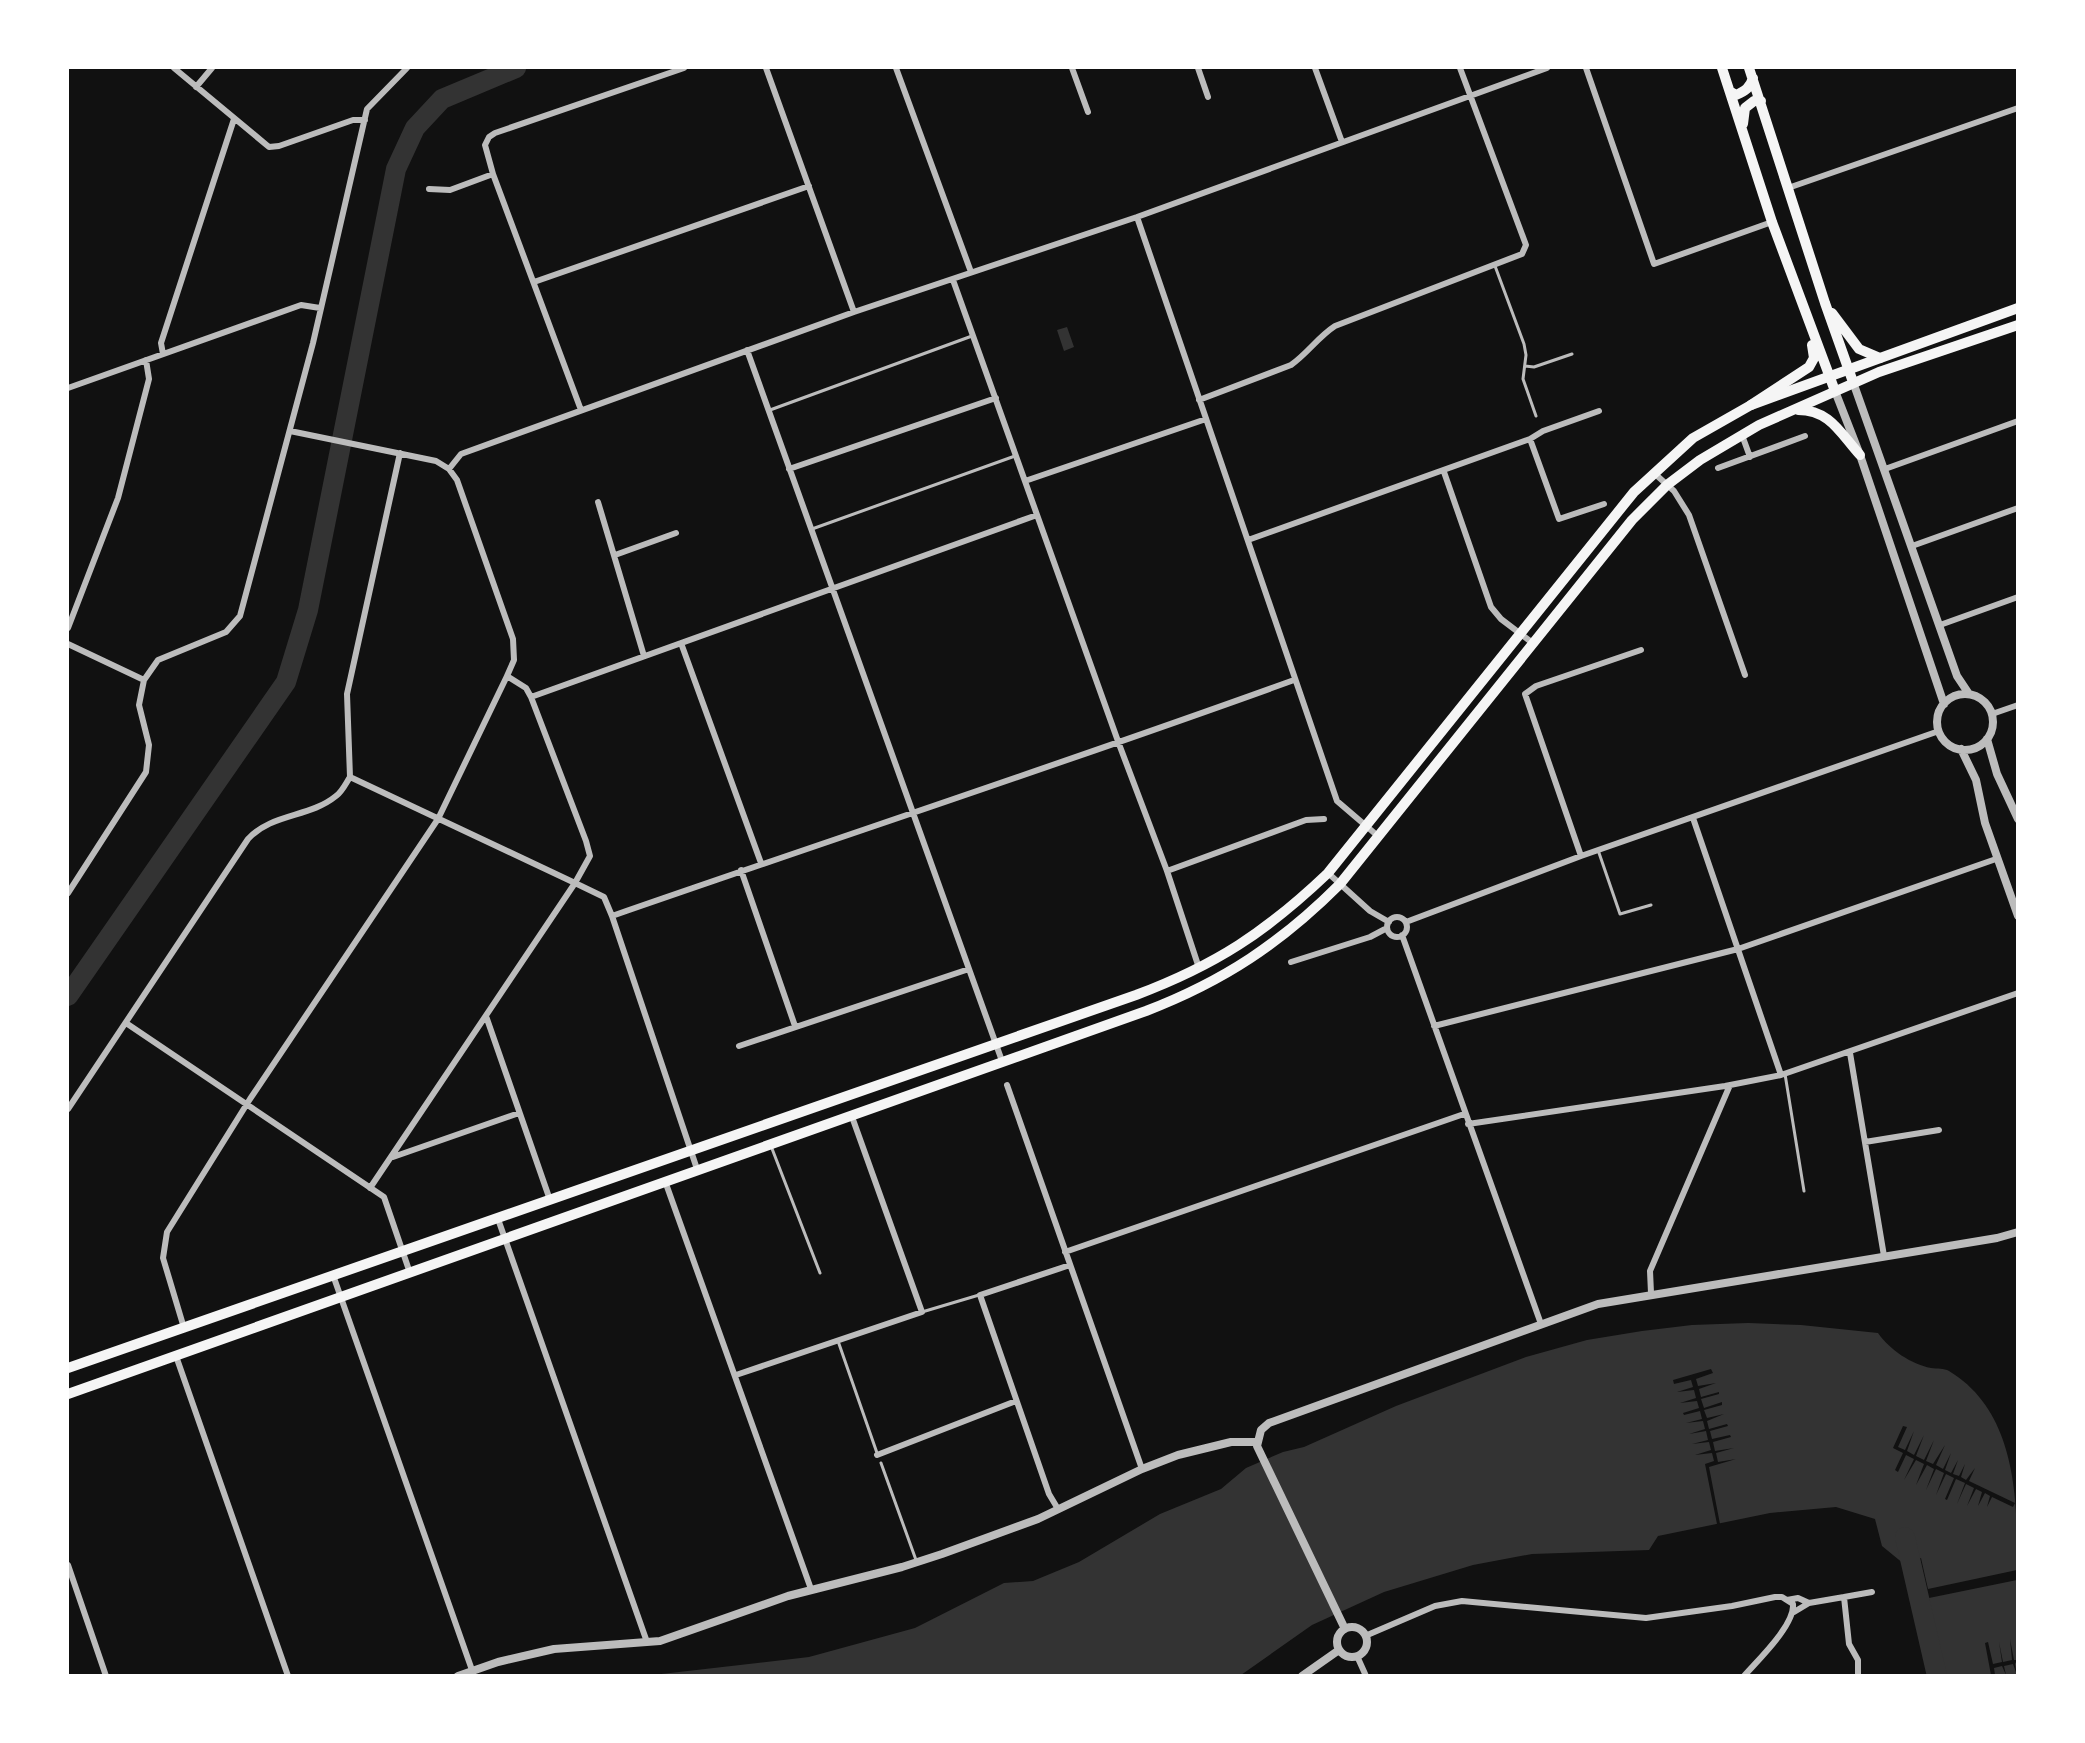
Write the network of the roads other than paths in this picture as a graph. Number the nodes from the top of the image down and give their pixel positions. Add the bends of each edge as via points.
1 (174, 68) edge
2 (212, 68) edge
3 (407, 68) edge
4 (684, 68) edge
5 (766, 68) edge
6 (896, 68) edge
7 (1072, 68) edge
8 (1198, 68) edge
9 (1315, 68) edge
10 (1460, 68) edge
11 (1547, 68) edge
12 (1586, 68) edge
13 (1722, 68) edge
14 (1751, 73) edge
15 (196, 87) junction
16 (1731, 92) junction
17 (1470, 95) junction
18 (1208, 97) dead end
19 (1761, 101) junction
20 (2018, 108) edge
21 (1088, 111) dead end
22 (234, 119) junction
23 (365, 120) junction
24 (1743, 127) junction
25 (1342, 142) junction
26 (493, 174) junction
27 (809, 186) junction
28 (429, 189) dead end
29 (1788, 189) junction
30 (1137, 217) junction
31 (1772, 222) junction
32 (1495, 266) junction
33 (970, 272) junction
34 (953, 280) junction
35 (534, 282) junction
36 (1824, 303) junction
37 (320, 308) junction
38 (2018, 308) edge
39 (854, 312) junction
40 (1808, 323) junction
41 (2018, 325) edge
42 (973, 335) junction
43 (747, 350) junction
44 (163, 354) junction
45 (1572, 354) dead end
46 (1880, 358) junction
47 (146, 360) junction
48 (1525, 366) junction
49 (1849, 369) junction
50 (1829, 376) junction
51 (1853, 382) junction
52 (68, 387) edge
53 (1835, 392) junction
54 (996, 398) junction
55 (1198, 400) junction
56 (1751, 405) junction
57 (580, 410) junction
58 (768, 410) junction
59 (1795, 410) junction
60 (1599, 411) dead end
61 (1536, 416) dead end
62 (1206, 419) junction
63 (2018, 421) edge
64 (290, 430) junction
65 (1742, 435) junction
66 (1806, 436) dead end
67 (1530, 440) junction
68 (400, 453) junction
69 (1860, 455) junction
70 (1016, 456) junction
71 (1750, 457) junction
72 (1718, 468) dead end
73 (789, 469) junction
74 (1885, 469) junction
75 (449, 470) junction
76 (1444, 472) junction
77 (1654, 473) junction
78 (1025, 481) junction
79 (1667, 485) junction
80 (598, 502) dead end
81 (1604, 504) dead end
82 (2018, 508) edge
83 (1037, 515) junction
84 (811, 530) junction
85 (676, 533) dead end
86 (1248, 540) junction
87 (1912, 546) junction
88 (615, 555) junction
89 (832, 589) junction
90 (2018, 597) edge
91 (1940, 625) junction
92 (68, 628) edge
93 (1521, 634) junction
94 (681, 643) junction
95 (68, 644) edge
96 (1534, 644) junction
97 (1641, 650) dead end
98 (644, 656) junction
99 (1746, 675) dead end
100 (507, 676) junction
101 (144, 680) junction
102 (1294, 680) junction
103 (1969, 694) junction
104 (531, 697) junction
105 (1944, 704) junction
106 (2018, 705) edge
107 (1992, 714) junction
108 (1939, 731) junction
109 (1987, 739) junction
110 (1119, 744) junction
111 (1961, 749) junction
112 (350, 777) junction
113 (915, 813) junction
114 (1693, 818) junction
115 (438, 819) junction
116 (1324, 819) dead end
117 (2018, 819) edge
118 (1365, 826) junction
119 (1379, 837) junction
120 (1598, 850) junction
121 (1581, 856) junction
122 (1996, 859) junction
123 (761, 863) junction
124 (741, 870) junction
125 (1167, 871) junction
126 (1328, 873) junction
127 (575, 883) junction
128 (1340, 884) junction
129 (68, 893) edge
130 (1651, 904) dead end
131 (612, 916) junction
132 (2018, 916) edge
133 (1406, 922) junction
134 (1388, 925) junction
135 (1402, 935) junction
136 (1738, 949) junction
137 (1291, 962) dead end
138 (969, 969) junction
139 (1200, 969) junction
140 (2018, 993) edge
141 (486, 1016) junction
142 (126, 1023) junction
143 (795, 1026) junction
144 (1434, 1026) junction
145 (996, 1044) junction
146 (739, 1046) dead end
147 (1850, 1053) junction
148 (1002, 1061) junction
149 (1783, 1074) junction
150 (1008, 1084) dead end
151 (1730, 1085) junction
152 (246, 1105) junction
153 (68, 1109) edge
154 (519, 1113) junction
155 (851, 1114) junction
156 (1464, 1114) junction
157 (1468, 1124) junction
158 (1939, 1130) dead end
159 (770, 1142) junction
160 (1865, 1142) junction
161 (691, 1151) junction
162 (392, 1157) junction
163 (697, 1168) junction
164 (664, 1180) junction
165 (370, 1188) junction
166 (1804, 1191) dead end
167 (550, 1200) junction
168 (498, 1219) junction
169 (2018, 1232) edge
170 (505, 1240) junction
171 (402, 1250) junction
172 (1065, 1252) junction
173 (1884, 1256) junction
174 (1070, 1265) junction
175 (410, 1273) junction
176 (820, 1273) dead end
177 (333, 1275) junction
178 (1651, 1293) junction
179 (980, 1294) junction
180 (341, 1298) junction
181 (922, 1312) junction
182 (1540, 1324) junction
183 (184, 1328) junction
184 (838, 1341) junction
185 (176, 1356) junction
186 (68, 1368) edge
187 (736, 1375) junction
188 (68, 1394) edge
189 (1016, 1401) junction
190 (1257, 1442) junction
191 (877, 1455) joint
192 (881, 1463) dead end
193 (1142, 1469) junction
194 (1058, 1509) junction
195 (917, 1562) junction
196 (68, 1565) edge
197 (811, 1590) junction
198 (1872, 1592) dead end
199 (1844, 1597) junction
200 (1790, 1602) junction
201 (1809, 1603) junction
202 (1794, 1612) junction
203 (1343, 1625) junction
204 (1365, 1636) junction
205 (647, 1642) junction
206 (1339, 1650) junction
207 (1357, 1656) junction
208 (472, 1670) junction
209 (106, 1676) edge
210 (288, 1676) edge
211 (458, 1676) edge
212 (1302, 1676) edge
213 (1366, 1676) edge
214 (1744, 1676) edge
215 (1858, 1676) edge

1 - 15 street
2 - 15 street
3 - 23 street via 368,109
4 - 26 street via 489,137 485,145
5 - 27 street
6 - 33 street
7 - 21 street
8 - 18 street
9 - 25 street
10 - 17 street
11 - 17 street
12 - 31 street via 1654,264
13 - 16 main road
14 - 16 main road via 1750,86 1736,95
14 - 19 main road
15 - 22 street
16 - 24 main road
17 - 25 street
17 - 32 street via 1526,245 1517,258
19 - 24 main road via 1745,108
19 - 29 main road
20 - 29 street
22 - 23 street via 269,147 279,147 353,120
22 - 44 street via 161,343
23 - 37 street
24 - 31 main road
25 - 30 street
26 - 28 street via 450,190
26 - 35 street
27 - 35 street
27 - 39 street
29 - 36 main road
30 - 33 street
30 - 55 street
31 - 40 main road
32 - 48 lane via 1524,344
32 - 55 street via 1335,326 1291,365
33 - 34 street
34 - 39 street
34 - 42 street
35 - 57 street
36 - 46 main road via 1859,349
36 - 49 main road
37 - 44 street via 301,305
37 - 64 street
38 - 46 main road
39 - 43 street
40 - 50 main road
40 - 56 main road via 1814,358 1809,367
41 - 51 main road
42 - 54 street
42 - 58 lane
43 - 57 street
43 - 58 street
44 - 47 street
45 - 48 lane via 1534,367
46 - 49 main road
47 - 52 street
47 - 92 street via 149,379 118,498
48 - 61 lane via 1523,379
49 - 50 main road
49 - 51 main road
50 - 53 main road
50 - 56 main road
51 - 53 main road
51 - 74 street
53 - 59 main road
53 - 69 street
54 - 70 street
54 - 73 street
55 - 62 street
56 - 77 main road via 1693,438
57 - 75 street via 461,454
58 - 73 street
59 - 65 main road
59 - 69 main road via 1824,414
60 - 67 street via 1543,431
62 - 78 street
62 - 86 street
63 - 74 street
64 - 68 street
64 - 101 street via 240,616 226,632 158,660
65 - 71 street
65 - 79 main road via 1720,446
66 - 71 street
67 - 76 street
67 - 81 street via 1559,519
68 - 75 street via 436,461
68 - 112 street via 346,694
69 - 105 street
70 - 78 street
70 - 84 lane
71 - 72 street
73 - 84 street
74 - 87 street
75 - 100 street via 457,480 513,639 514,660
76 - 86 street
76 - 93 street via 1491,607
77 - 79 street
77 - 93 main road
78 - 83 street
79 - 96 main road via 1632,520
79 - 99 street via 1689,515
80 - 88 street
82 - 87 street
83 - 89 street
83 - 110 street
84 - 89 street
85 - 88 street
86 - 102 street
87 - 91 street
88 - 98 street
89 - 94 street
89 - 113 street
90 - 91 street
91 - 103 street via 1957,676
93 - 96 street
93 - 118 main road
94 - 98 street
94 - 123 street
95 - 101 street
96 - 119 main road
97 - 121 street via 1536,686 1525,694
98 - 104 street
100 - 104 street via 526,688
100 - 115 street
101 - 129 street via 139,705 149,745 146,772
102 - 110 street
102 - 118 street via 1337,801
103 - 105 street
103 - 107 street via 1984,701
104 - 127 street via 590,855
105 - 108 street
106 - 107 street
107 - 109 street
108 - 111 street via 1948,743
108 - 114 street
109 - 111 street via 1975,748
109 - 117 street via 1997,774
110 - 113 street
110 - 125 street
111 - 122 street via 1976,780
112 - 115 street
112 - 142 street via 338,795 316,808 258,828
113 - 123 street
113 - 138 street
114 - 120 street
114 - 136 street
115 - 127 street
115 - 152 street
116 - 125 street via 1306,820
118 - 119 street
118 - 126 main road
119 - 128 main road
120 - 121 street
120 - 130 lane via 1620,914
121 - 133 street
122 - 132 street
122 - 136 street
123 - 124 street
124 - 131 street
124 - 143 street
125 - 139 street
126 - 128 street
126 - 139 main road via 1260,932
127 - 131 street via 604,897
127 - 141 street
128 - 134 street
128 - 148 main road via 1277,941 1205,986 1146,1011
131 - 161 street
133 - 134 street via 1398,917
133 - 135 street
134 - 135 street via 1394,936
134 - 137 street via 1370,937
135 - 144 street
136 - 144 street
136 - 149 street
138 - 143 street
138 - 145 street
139 - 145 main road
140 - 147 street
141 - 154 street
141 - 162 street
142 - 152 street
142 - 153 street
143 - 146 street
144 - 156 street
145 - 148 street
145 - 161 main road
147 - 149 street
147 - 160 street
148 - 155 main road
149 - 151 street
149 - 166 lane
150 - 172 street
151 - 157 street
151 - 178 street via 1650,1271
152 - 165 street
152 - 183 street via 167,1232 163,1258
154 - 162 street
154 - 167 street
155 - 159 main road
155 - 181 street
156 - 157 street
156 - 172 street
157 - 182 street
158 - 160 street
159 - 163 main road
159 - 176 lane
160 - 173 street
161 - 163 street
161 - 167 main road
162 - 165 street
163 - 164 main road
164 - 170 main road
164 - 187 street
165 - 171 street via 384,1197
167 - 168 main road
168 - 170 street
168 - 171 main road
169 - 173 street
170 - 175 main road
170 - 205 street
171 - 175 street
171 - 177 main road
172 - 174 street
173 - 178 street
174 - 179 street
174 - 193 street
175 - 180 main road
177 - 180 street
177 - 183 main road
178 - 182 street via 1598,1304
179 - 181 lane
179 - 189 street
180 - 185 main road
180 - 208 street
181 - 184 street
182 - 190 street via 1269,1423 1261,1430
183 - 186 main road
184 - 187 street
184 - 191 lane
185 - 188 main road
185 - 210 street
187 - 197 street
189 - 191 street
189 - 194 street
190 - 193 street via 1208,1447
190 - 203 street
192 - 195 lane
193 - 194 street
194 - 195 street
195 - 197 street
196 - 209 street
197 - 205 street
198 - 199 street
199 - 201 street
199 - 215 street
200 - 201 street via 1798,1598
200 - 202 street
200 - 204 street via 1774,1597 1646,1618 1462,1601 1435,1606
201 - 202 street
202 - 214 street via 1771,1647
203 - 204 street
203 - 206 street via 1337,1640
204 - 207 street via 1364,1650
205 - 208 street via 554,1649
206 - 207 street via 1347,1656
206 - 212 street
207 - 213 street
208 - 211 street

